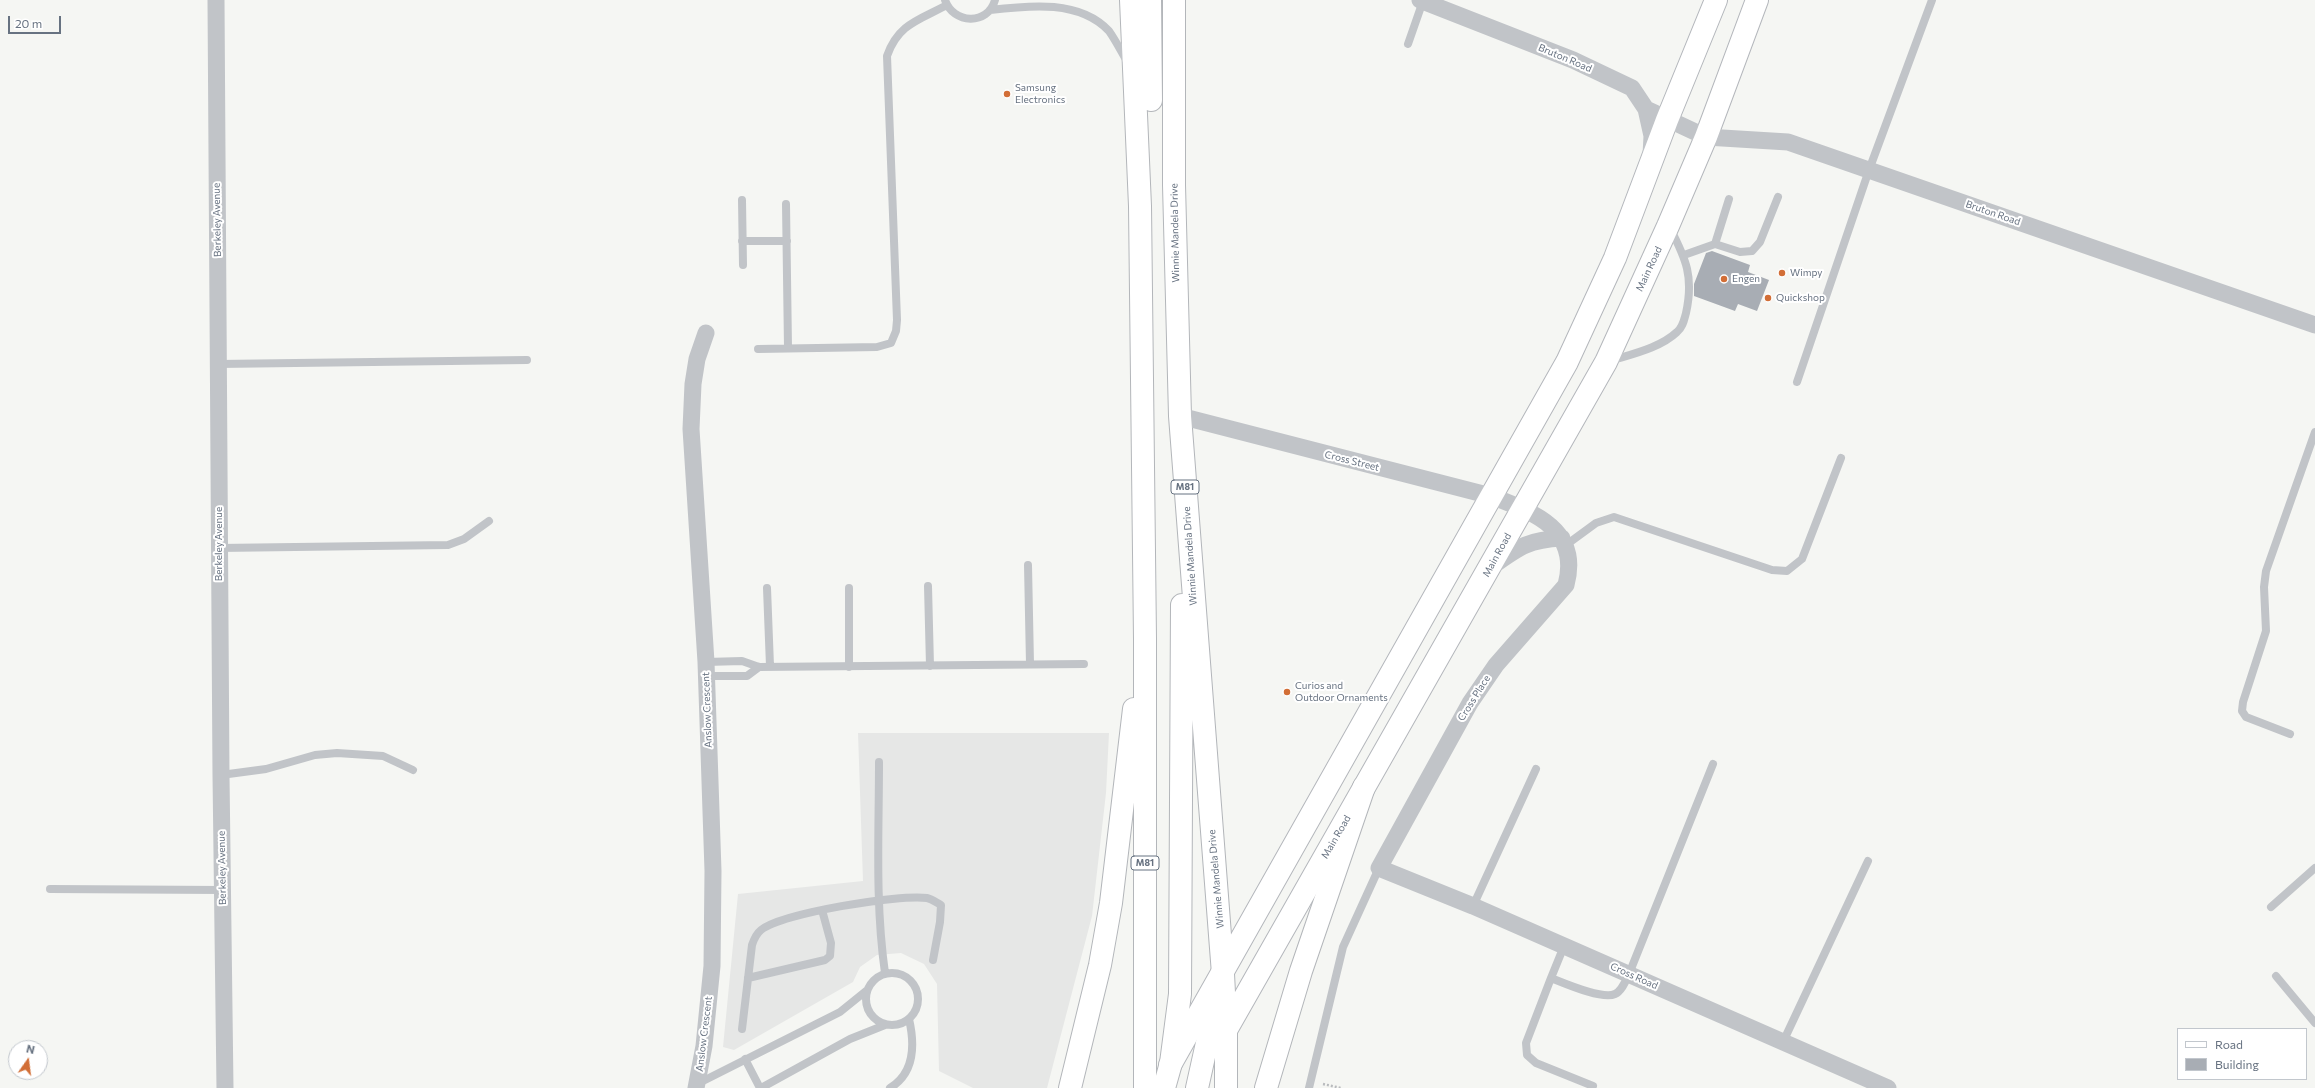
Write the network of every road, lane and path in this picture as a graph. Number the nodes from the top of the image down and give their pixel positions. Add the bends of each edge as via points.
1 (216, 0) edge
2 (995, 0) edge
3 (1131, 0) edge
4 (1150, 0) edge
5 (1174, 0) edge
6 (1422, 0) edge
7 (1716, 0) edge
8 (1757, 0) edge
9 (1932, 0) edge
10 (946, 3) edge
11 (990, 10) junction
12 (1408, 44) dead end
13 (1136, 76) junction
14 (1646, 109) junction
15 (1667, 120) junction
16 (1706, 137) junction
17 (1651, 165) junction
18 (1869, 170) junction
19 (1778, 197) dead end
20 (1729, 199) dead end
21 (742, 200) dead end
22 (786, 204) dead end
23 (1140, 206) junction
24 (1668, 226) junction
25 (742, 241) junction
26 (787, 241) junction
27 (1715, 244) junction
28 (1684, 256) junction
29 (742, 264) dead end
30 (2315, 326) edge
31 (706, 334) dead end
32 (788, 348) junction
33 (758, 349) dead end
34 (527, 360) dead end
35 (1606, 362) junction
36 (218, 364) junction
37 (1797, 382) dead end
38 (1180, 416) junction
39 (2315, 432) edge
40 (1840, 458) dead end
41 (1491, 496) junction
42 (1523, 508) junction
43 (489, 521) dead end
44 (1564, 541) junction
45 (1189, 546) junction
46 (219, 548) junction
47 (1028, 565) dead end
48 (1491, 567) junction
49 (928, 586) dead end
50 (768, 588) dead end
51 (850, 588) dead end
52 (1144, 639) junction
53 (1030, 664) junction
54 (1084, 664) dead end
55 (770, 666) junction
56 (930, 666) junction
57 (759, 667) junction
58 (849, 667) junction
59 (706, 669) junction
60 (2290, 734) dead end
61 (879, 762) dead end
62 (1713, 764) dead end
63 (1536, 769) dead end
64 (413, 770) dead end
65 (221, 775) junction
66 (1364, 787) junction
67 (1868, 861) dead end
68 (1379, 868) junction
69 (2315, 868) edge
70 (50, 889) dead end
71 (222, 890) junction
72 (878, 899) junction
73 (1474, 906) junction
74 (2271, 907) dead end
75 (822, 910) junction
76 (1564, 946) junction
77 (933, 960) dead end
78 (885, 973) junction
79 (1223, 974) junction
80 (1630, 974) junction
81 (2276, 976) dead end
82 (748, 978) junction
83 (1551, 978) junction
84 (866, 991) junction
85 (909, 1019) junction
86 (2315, 1023) edge
87 (885, 1025) junction
88 (742, 1029) dead end
89 (1226, 1030) junction
90 (1783, 1042) junction
91 (745, 1059) junction
92 (1171, 1063) junction
93 (1196, 1084) edge
94 (697, 1086) edge
95 (1594, 1086) dead end
96 (225, 1088) edge
97 (760, 1088) edge
98 (890, 1088) edge
99 (1070, 1088) edge
100 (1145, 1088) edge
101 (1157, 1088) edge
102 (1164, 1088) edge
103 (1226, 1088) edge
104 (1266, 1088) edge
105 (1309, 1088) edge
106 (1888, 1088) edge

1 - 36 street, Berkeley Avenue
2 - 11 lane
3 - 13 main road, M81
4 - 23 main road via 1151,185
5 - 38 main road, Winnie Mandela Drive / M81 via 1174,185
6 - 12 lane
6 - 14 street, Bruton Road via 1573,60 1632,88
7 - 15 main road
8 - 16 main road, Main Road
9 - 18 lane
10 - 11 lane via 952,12 967,19 984,16
10 - 32 lane via 903,28 892,42 887,56 897,320 895,337 891,343 877,347
11 - 13 lane via 1027,6 1072,6 1082,9 1095,17 1109,31
13 - 23 main road, M81
14 - 15 street, Bruton Road
14 - 17 street, Bruton Road via 1652,136
15 - 16 street, Bruton Road
15 - 17 main road
16 - 18 street, Bruton Road via 1788,142
16 - 24 main road, Main Road
17 - 41 main road via 1615,258 1567,362
18 - 30 street, Bruton Road
18 - 37 lane
19 - 27 lane via 1760,242 1752,251 1740,252
20 - 27 lane
21 - 25 lane
22 - 26 lane
23 - 52 main road, M81
24 - 28 lane
24 - 35 main road, Main Road
25 - 26 lane
25 - 29 lane
26 - 32 lane
27 - 28 lane
28 - 35 lane via 1689,272 1689,291 1684,320 1679,330 1645,350
31 - 59 street, Anslow Crescent via 697,359 692,429
32 - 33 lane
34 - 36 lane
35 - 42 main road, Main Road
36 - 46 street, Berkeley Avenue
38 - 41 street, Cross Street
38 - 45 main road, Winnie Mandela Drive / M81
39 - 60 lane via 2266,572 2266,631 2242,702 2242,711 2246,717
40 - 44 lane via 1802,559 1787,571 1772,570 1614,517 1596,523
41 - 42 street, Cross Street
41 - 79 main road
42 - 44 street via 1547,522
42 - 48 main road, Main Road
43 - 46 lane via 464,539 448,545
44 - 48 street via 1541,539 1522,545
44 - 68 street, Cross Place via 1568,575 1566,585 1496,665 1470,703
45 - 79 main road, Winnie Mandela Drive / M81
45 - 92 main road via 1180,618 1180,994
46 - 65 street, Berkeley Avenue
47 - 53 lane
48 - 66 main road, Main Road
49 - 56 lane
50 - 55 lane
51 - 58 lane
52 - 99 main road via 1128,750 1111,902 1100,965
52 - 100 main road, M81
53 - 54 lane
53 - 56 lane
55 - 57 lane
55 - 58 lane
56 - 58 lane
57 - 59 lane via 742,661
57 - 59 lane via 747,676
59 - 94 street, Anslow Crescent via 713,871 712,966
61 - 72 lane
62 - 80 lane
63 - 73 lane
64 - 65 lane via 383,756 337,753 315,755 266,769
65 - 71 street, Berkeley Avenue
66 - 89 main road, Main Road
66 - 104 main road via 1301,971
67 - 90 lane
68 - 73 street, Cross Road
68 - 105 lane via 1343,947
69 - 74 lane
70 - 71 lane
71 - 96 street, Berkeley Avenue
72 - 75 lane
72 - 77 lane via 928,898 941,905
72 - 78 lane
73 - 76 street, Cross Road
75 - 82 lane via 770,924 761,930 755,936 752,945
75 - 82 lane via 831,943 830,956 825,960
76 - 80 street, Cross Road
76 - 83 lane
78 - 84 lane via 877,977
78 - 85 lane via 903,975 916,987 918,1005
79 - 89 main road, Winnie Mandela Drive / M81
79 - 92 main road
79 - 93 main road
80 - 83 lane via 1620,990 1614,994 1604,995
80 - 90 street, Cross Road
81 - 86 lane
82 - 88 lane
83 - 95 lane via 1526,1043 1527,1055 1536,1063
84 - 87 lane via 865,1000 871,1016
84 - 91 lane via 840,1012
85 - 87 lane via 894,1026
85 - 98 lane via 914,1053 902,1080
87 - 97 lane via 850,1039
89 - 93 main road, Main Road
89 - 103 main road, Winnie Mandela Drive / M81
90 - 106 street, Cross Road
91 - 94 lane
91 - 97 lane
92 - 101 main road
92 - 102 main road

